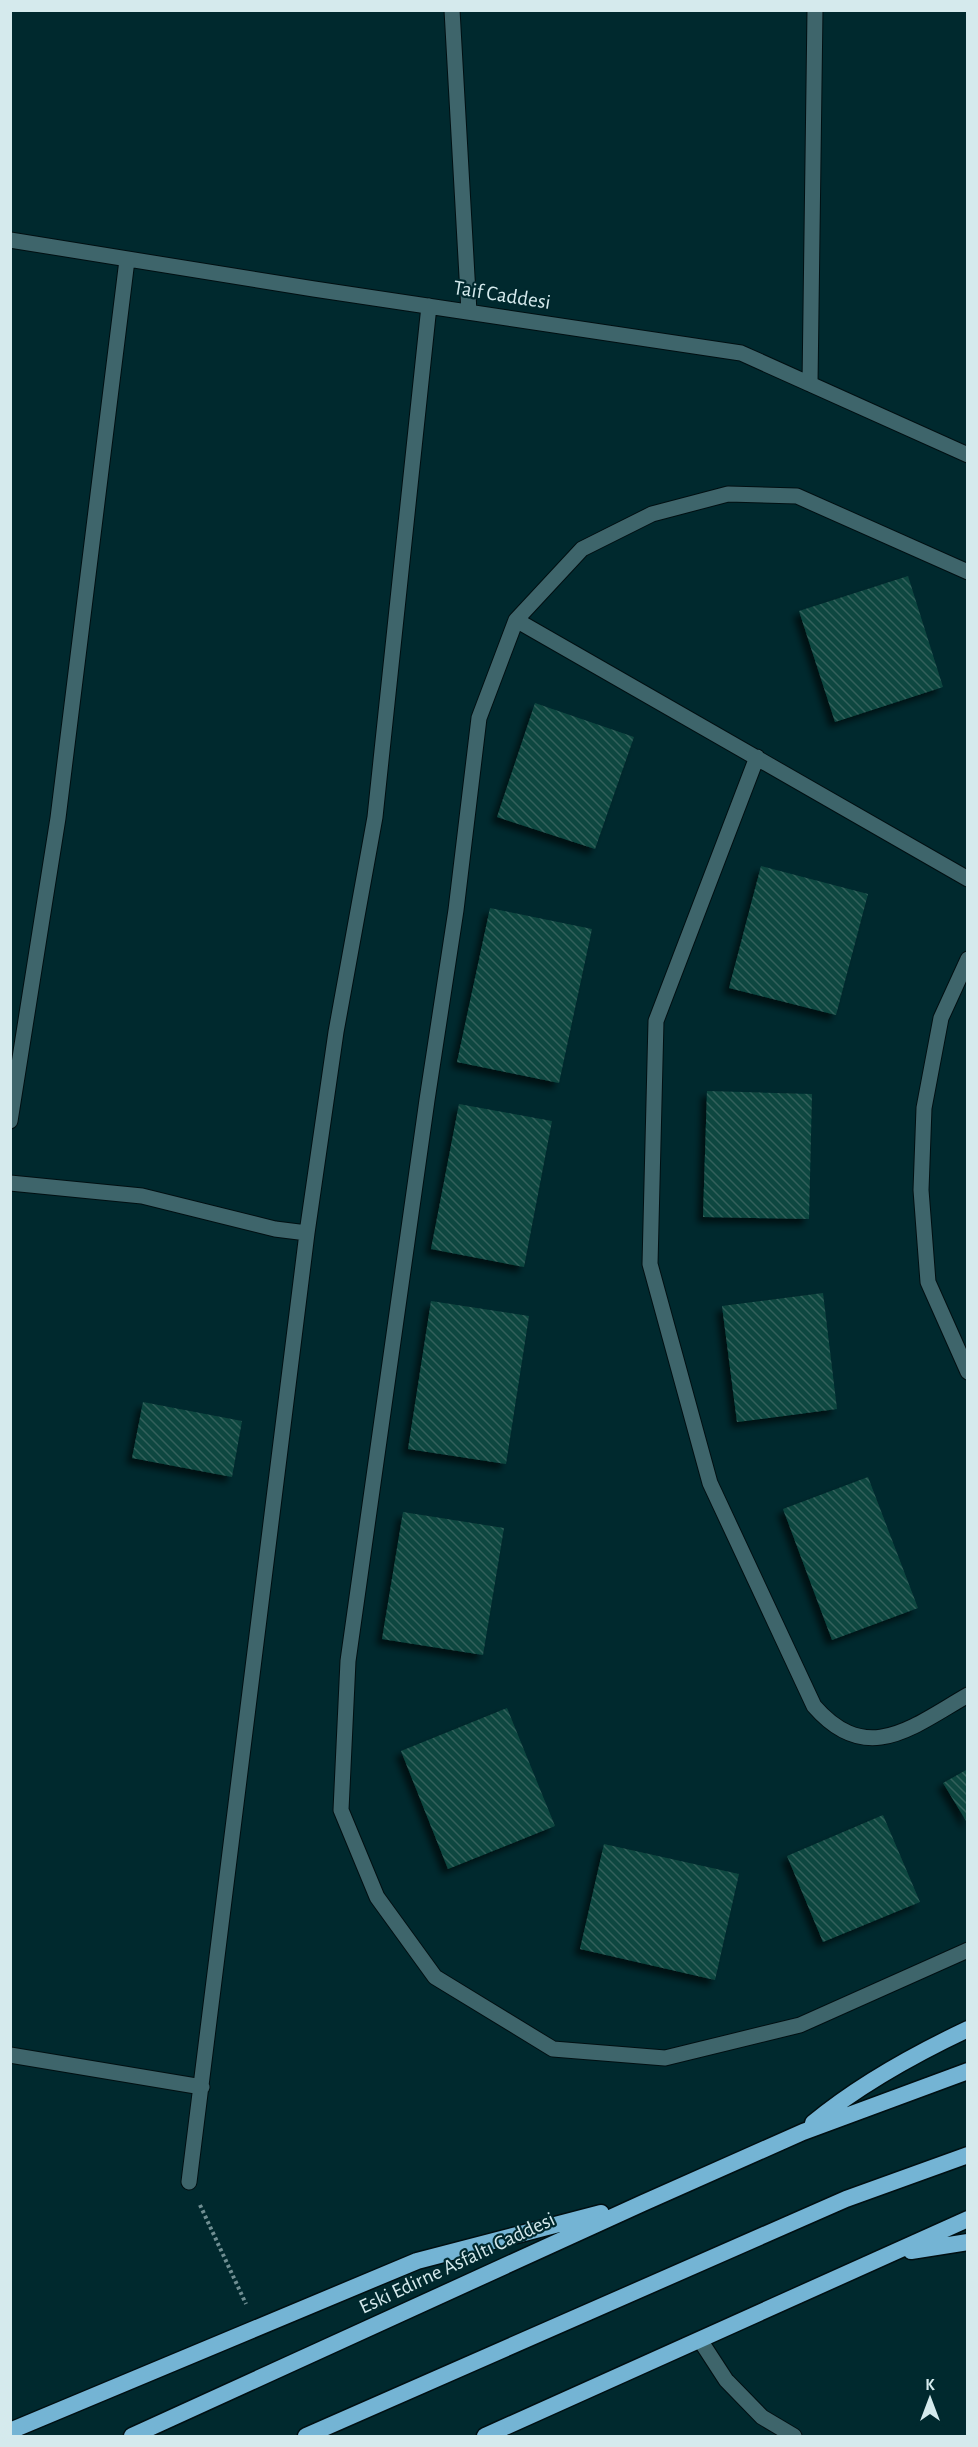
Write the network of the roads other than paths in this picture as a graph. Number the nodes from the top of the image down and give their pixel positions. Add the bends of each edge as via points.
1 (452, 10) edge
2 (815, 10) edge
3 (10, 240) edge
4 (128, 260) junction
5 (429, 306) junction
6 (469, 312) junction
7 (810, 384) junction
8 (968, 455) edge
9 (968, 572) edge
10 (516, 620) junction
11 (758, 758) junction
12 (968, 879) edge
13 (968, 959) edge
14 (10, 1122) edge
15 (10, 1183) edge
16 (307, 1233) junction
17 (968, 1372) edge
18 (968, 1695) edge
19 (968, 1950) edge
20 (968, 2029) edge
21 (10, 2055) edge
22 (968, 2071) edge
23 (202, 2087) junction
24 (803, 2132) junction
25 (968, 2154) edge
26 (189, 2182) road end
27 (643, 2202) junction
28 (968, 2218) edge
29 (968, 2242) edge
30 (892, 2253) junction
31 (700, 2340) junction
32 (10, 2431) edge
33 (132, 2436) edge
34 (306, 2436) edge
35 (485, 2436) edge
36 (794, 2436) edge

1 - 6 street
2 - 7 street
3 - 4 street, Taif Caddesi
4 - 5 street, Taif Caddesi
4 - 14 street via 58,819
5 - 6 street, Taif Caddesi
5 - 16 street via 375,817 336,1032
6 - 7 street, Taif Caddesi via 741,353
7 - 8 street, Taif Caddesi
9 - 10 street via 797,496 728,494 652,514 582,549
10 - 11 street
10 - 19 street via 479,718 456,910 348,1661 341,1810 377,1897 435,1977 552,2049 665,2058 800,2025
11 - 12 street
11 - 18 street via 656,1021 650,1264 710,1483 814,1706 828,1722 846,1733 866,1738 888,1737 908,1730
13 - 17 street via 940,1018 924,1108 921,1190 928,1282
15 - 16 street via 142,1196 275,1229
16 - 23 street
20 - 24 highway via 920,2051 843,2098
21 - 23 street
22 - 24 highway
23 - 26 street
24 - 27 highway, Eski Edirne Asfaltı Caddesi
25 - 34 highway via 846,2199
27 - 32 highway via 417,2261
27 - 33 highway, Eski Edirne Asfaltı Caddesi
28 - 30 highway
29 - 30 highway
30 - 31 highway
31 - 35 highway
31 - 36 street via 726,2380 762,2416

